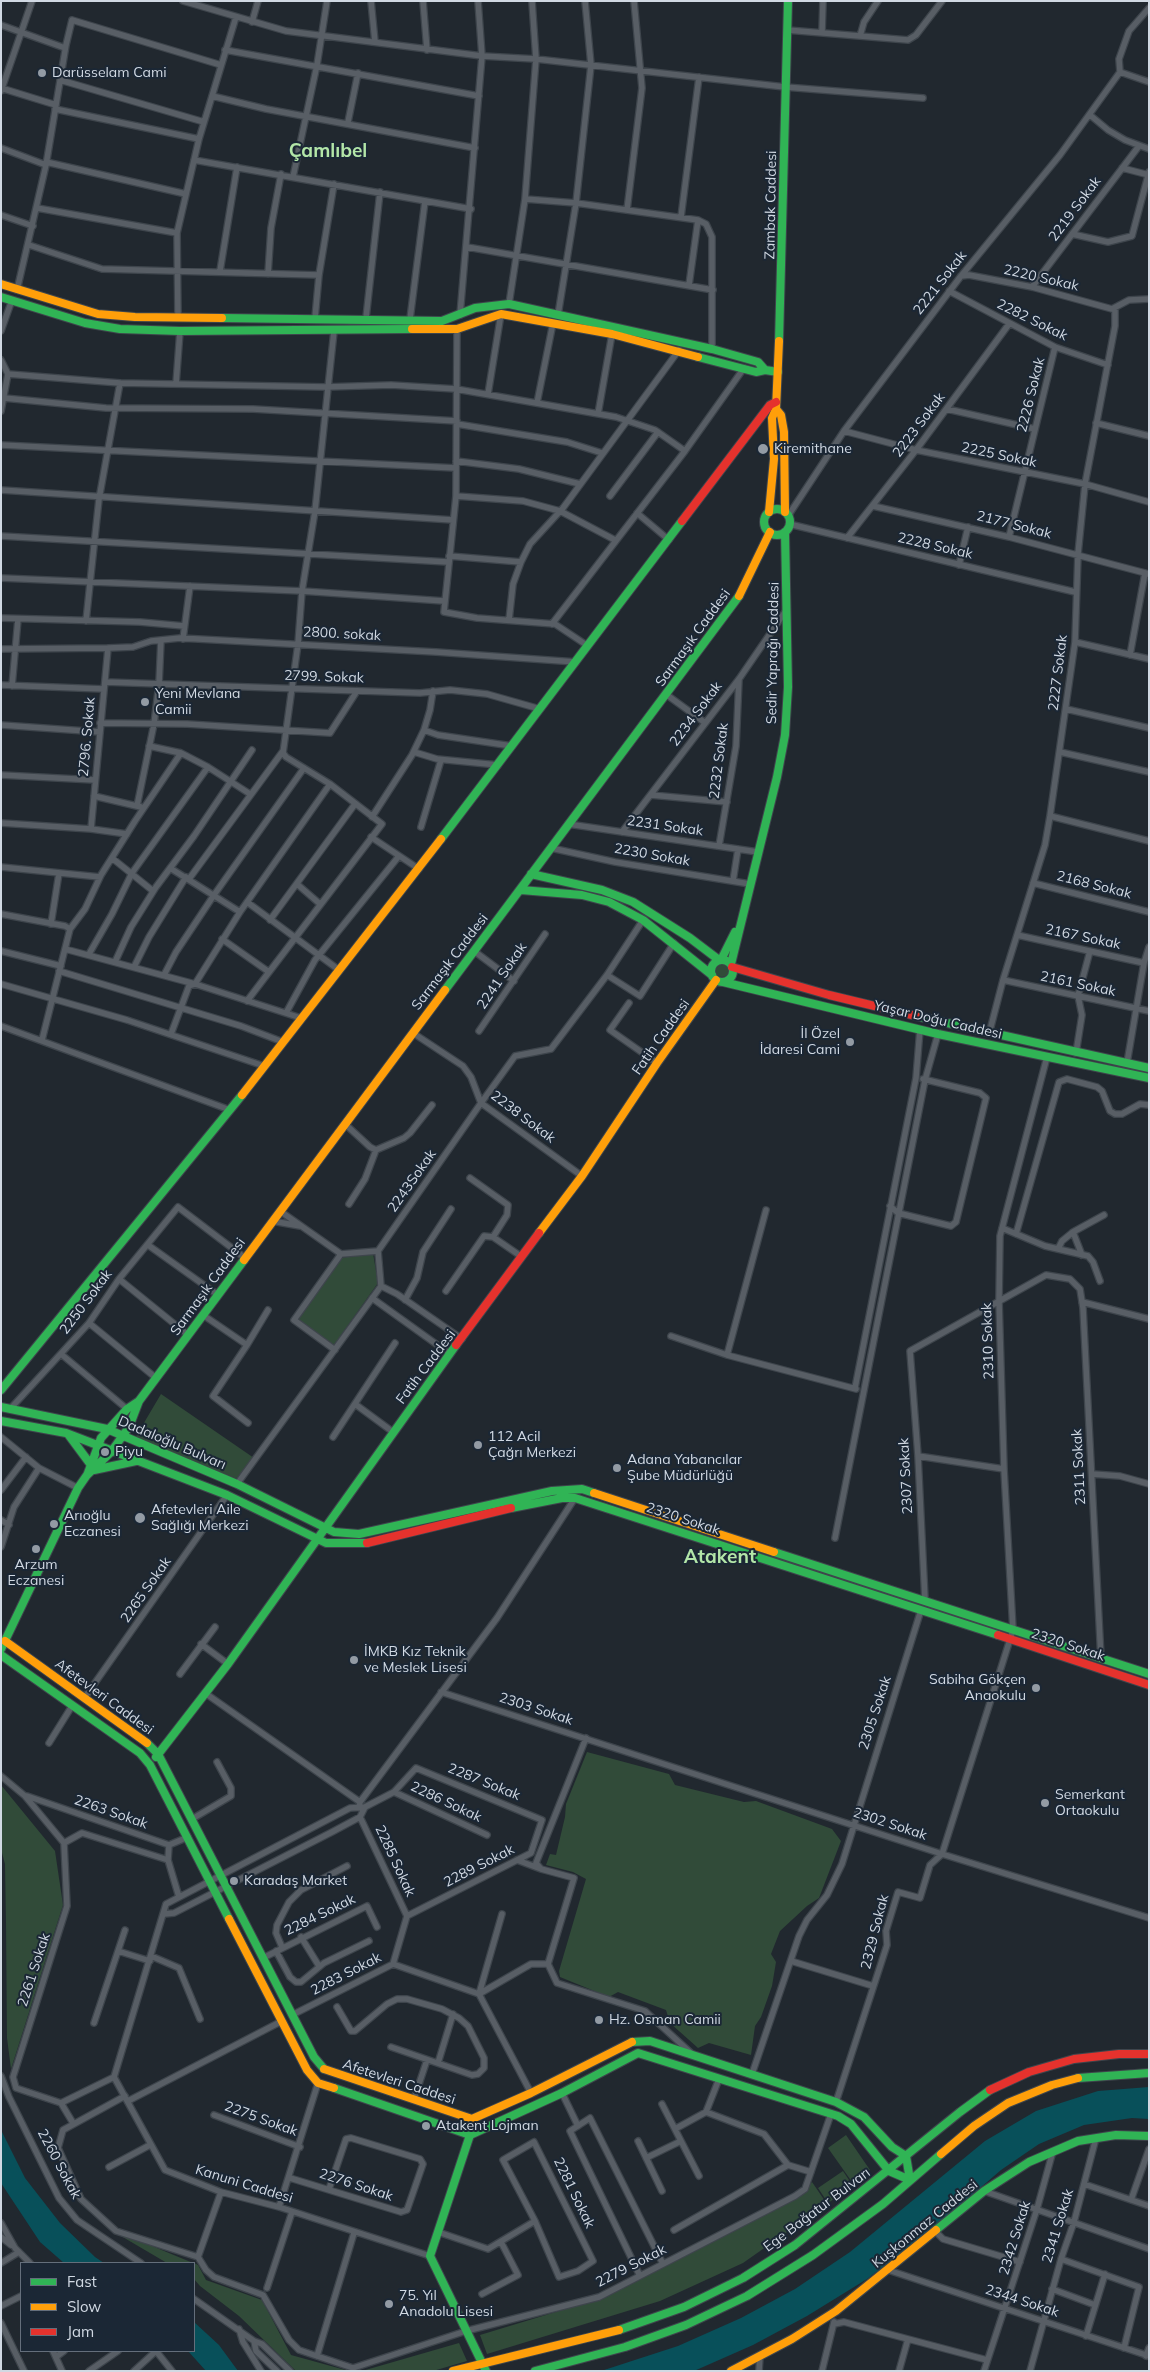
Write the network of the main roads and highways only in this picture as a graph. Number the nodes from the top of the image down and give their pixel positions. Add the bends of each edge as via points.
1 (788, 1) edge
2 (1, 284) edge
3 (1, 297) edge
4 (766, 370) junction
5 (778, 372) junction
6 (776, 405) junction
7 (769, 512) junction
8 (787, 514) junction
9 (770, 532) junction
10 (785, 532) junction
11 (531, 874) junction
12 (521, 890) junction
13 (742, 919) junction
14 (720, 960) junction
15 (732, 965) junction
16 (717, 979) junction
17 (1149, 1068) edge
18 (1149, 1078) edge
19 (1, 1390) edge
20 (139, 1401) junction
21 (1, 1407) edge
22 (1, 1421) edge
23 (107, 1429) junction
24 (66, 1433) junction
25 (124, 1436) junction
26 (97, 1446) junction
27 (111, 1452) junction
28 (136, 1461) junction
29 (90, 1471) junction
30 (324, 1528) junction
31 (316, 1538) junction
32 (3, 1645) edge
33 (1, 1655) edge
34 (1149, 1674) edge
35 (1149, 1685) edge
36 (158, 1754) junction
37 (150, 1765) junction
38 (1149, 2054) edge
39 (1149, 2073) edge
40 (472, 2119) junction
41 (470, 2135) junction
42 (1149, 2136) edge
43 (906, 2156) junction
44 (889, 2171) junction
45 (910, 2180) junction
46 (485, 2367) edge
47 (453, 2371) edge
48 (535, 2371) edge
49 (731, 2371) edge

1 - 5 main road, Zambak Caddesi
2 - 4 main road via 98,314 178,318 442,321 475,308 509,304 712,349 758,362
3 - 4 main road via 85,323 120,329 457,329 501,314 612,334 756,372
4 - 5 main road
5 - 6 main road, Zambak Caddesi
6 - 7 main road, Zambak Caddesi via 772,418 774,459
6 - 8 main road, Zambak Caddesi via 784,432
6 - 19 main road via 770,405 419,869 230,1110
7 - 8 main road via 777,509
7 - 9 main road via 764,522
8 - 10 main road via 789,524
9 - 10 main road via 777,535
9 - 11 main road, Sarmaşık Caddesi via 739,597
10 - 13 main road, Sedir Yaprağı Caddesi via 788,608 785,735
11 - 12 main road, Sarmaşık Caddesi
11 - 14 main road via 602,890 633,902
12 - 16 main road, Yaşar Doğu Caddesi via 582,895 609,902 643,920
12 - 20 main road, Sarmaşık Caddesi
13 - 14 main road
13 - 15 main road
14 - 15 main road, Yaşar Doğu Caddesi
14 - 16 main road via 712,966
15 - 16 main road via 731,977
15 - 17 main road, Yaşar Doğu Caddesi via 829,995
16 - 18 main road, Yaşar Doğu Caddesi via 778,997 938,1034
16 - 30 main road, Fatih Caddesi via 582,1176
20 - 23 main road
20 - 25 main road
21 - 23 main road, Dadaloğlu Bulvarı
22 - 24 main road, Dadaloğlu Bulvarı
23 - 25 main road, Dadaloğlu Bulvarı
23 - 26 main road
24 - 26 main road, Dadaloğlu Bulvarı
24 - 29 main road via 83,1452
25 - 27 main road
25 - 30 main road, Dadaloğlu Bulvarı via 237,1484
26 - 27 main road, Dadaloğlu Bulvarı
26 - 29 main road
27 - 28 main road, Dadaloğlu Bulvarı
27 - 29 main road
28 - 29 main road
28 - 31 main road, Dadaloğlu Bulvarı via 227,1495
29 - 32 main road via 78,1488
30 - 31 main road, Fatih Caddesi
30 - 34 main road, 2320 Sokak via 359,1534 552,1491 582,1490
31 - 35 main road, 2320 Sokak via 326,1543 364,1544 506,1510 575,1498
31 - 36 main road, Fatih Caddesi via 228,1664
32 - 36 main road, Afetevleri Caddesi via 85,1697 144,1739
33 - 37 main road, Afetevleri Caddesi via 140,1753
36 - 37 main road, Fatih Caddesi
36 - 40 main road, Afetevleri Caddesi via 314,2057 325,2071
37 - 41 main road, Afetevleri Caddesi via 307,2070 318,2083
38 - 43 main road, Ege Bağatur Bulvarı via 1074,2060 1029,2072 992,2089
39 - 45 main road via 1082,2077 1008,2103 974,2126
40 - 41 main road
40 - 43 main road via 531,2094 635,2040 650,2041 836,2102 864,2117 892,2147
41 - 44 main road via 562,2093 638,2053 831,2114 851,2124
41 - 46 main road via 430,2256
42 - 49 main road, Kuşkonmaz Caddesi via 1116,2135 1078,2141 1029,2162 984,2191 831,2314
43 - 44 main road, Ege Bağatur Bulvarı
43 - 45 main road
44 - 45 main road
44 - 46 main road, Ege Bağatur Bulvarı via 796,2246 743,2278 684,2307 622,2329
45 - 48 main road via 813,2255 747,2296 686,2325 625,2347
46 - 47 main road, Ege Bağatur Bulvarı

